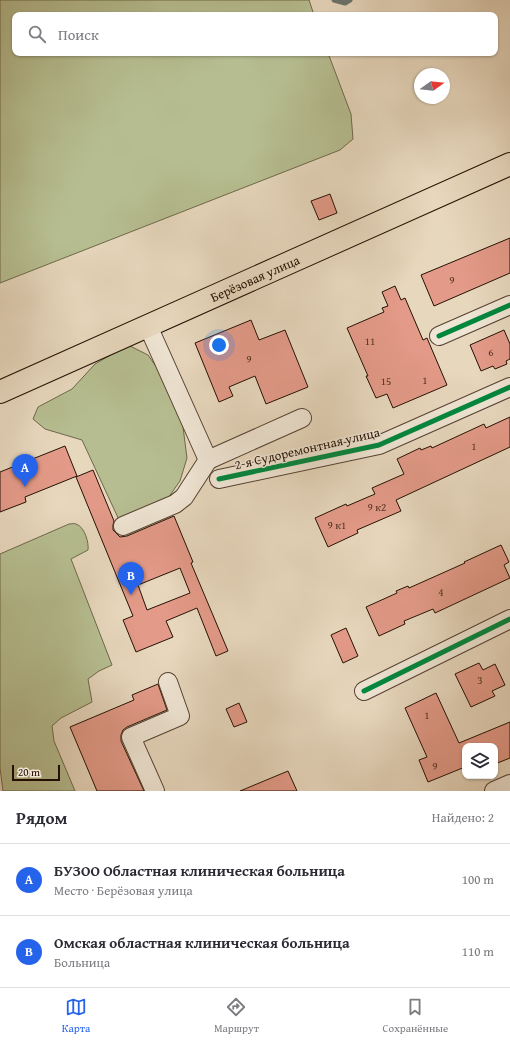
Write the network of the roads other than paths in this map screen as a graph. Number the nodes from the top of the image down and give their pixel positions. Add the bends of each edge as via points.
1 (510, 164) edge
2 (510, 304) edge
3 (148, 326) junction
4 (439, 336) dead end
5 (510, 387) edge
6 (0, 392) edge
7 (302, 418) dead end
8 (208, 460) junction
9 (219, 479) dead end
10 (123, 526) dead end
11 (510, 619) edge
12 (168, 682) dead end
13 (364, 691) dead end
14 (510, 784) edge
15 (155, 791) edge
16 (494, 791) edge

1 - 3 main road, Берёзовая улица
2 - 4 street
3 - 6 main road, Берёзовая улица
3 - 8 street
5 - 9 street, 2-я Судоремонтная улица via 379,445
7 - 8 street
8 - 10 street via 184,497 175,504
11 - 13 street
12 - 15 street via 180,716 131,737
14 - 16 street

